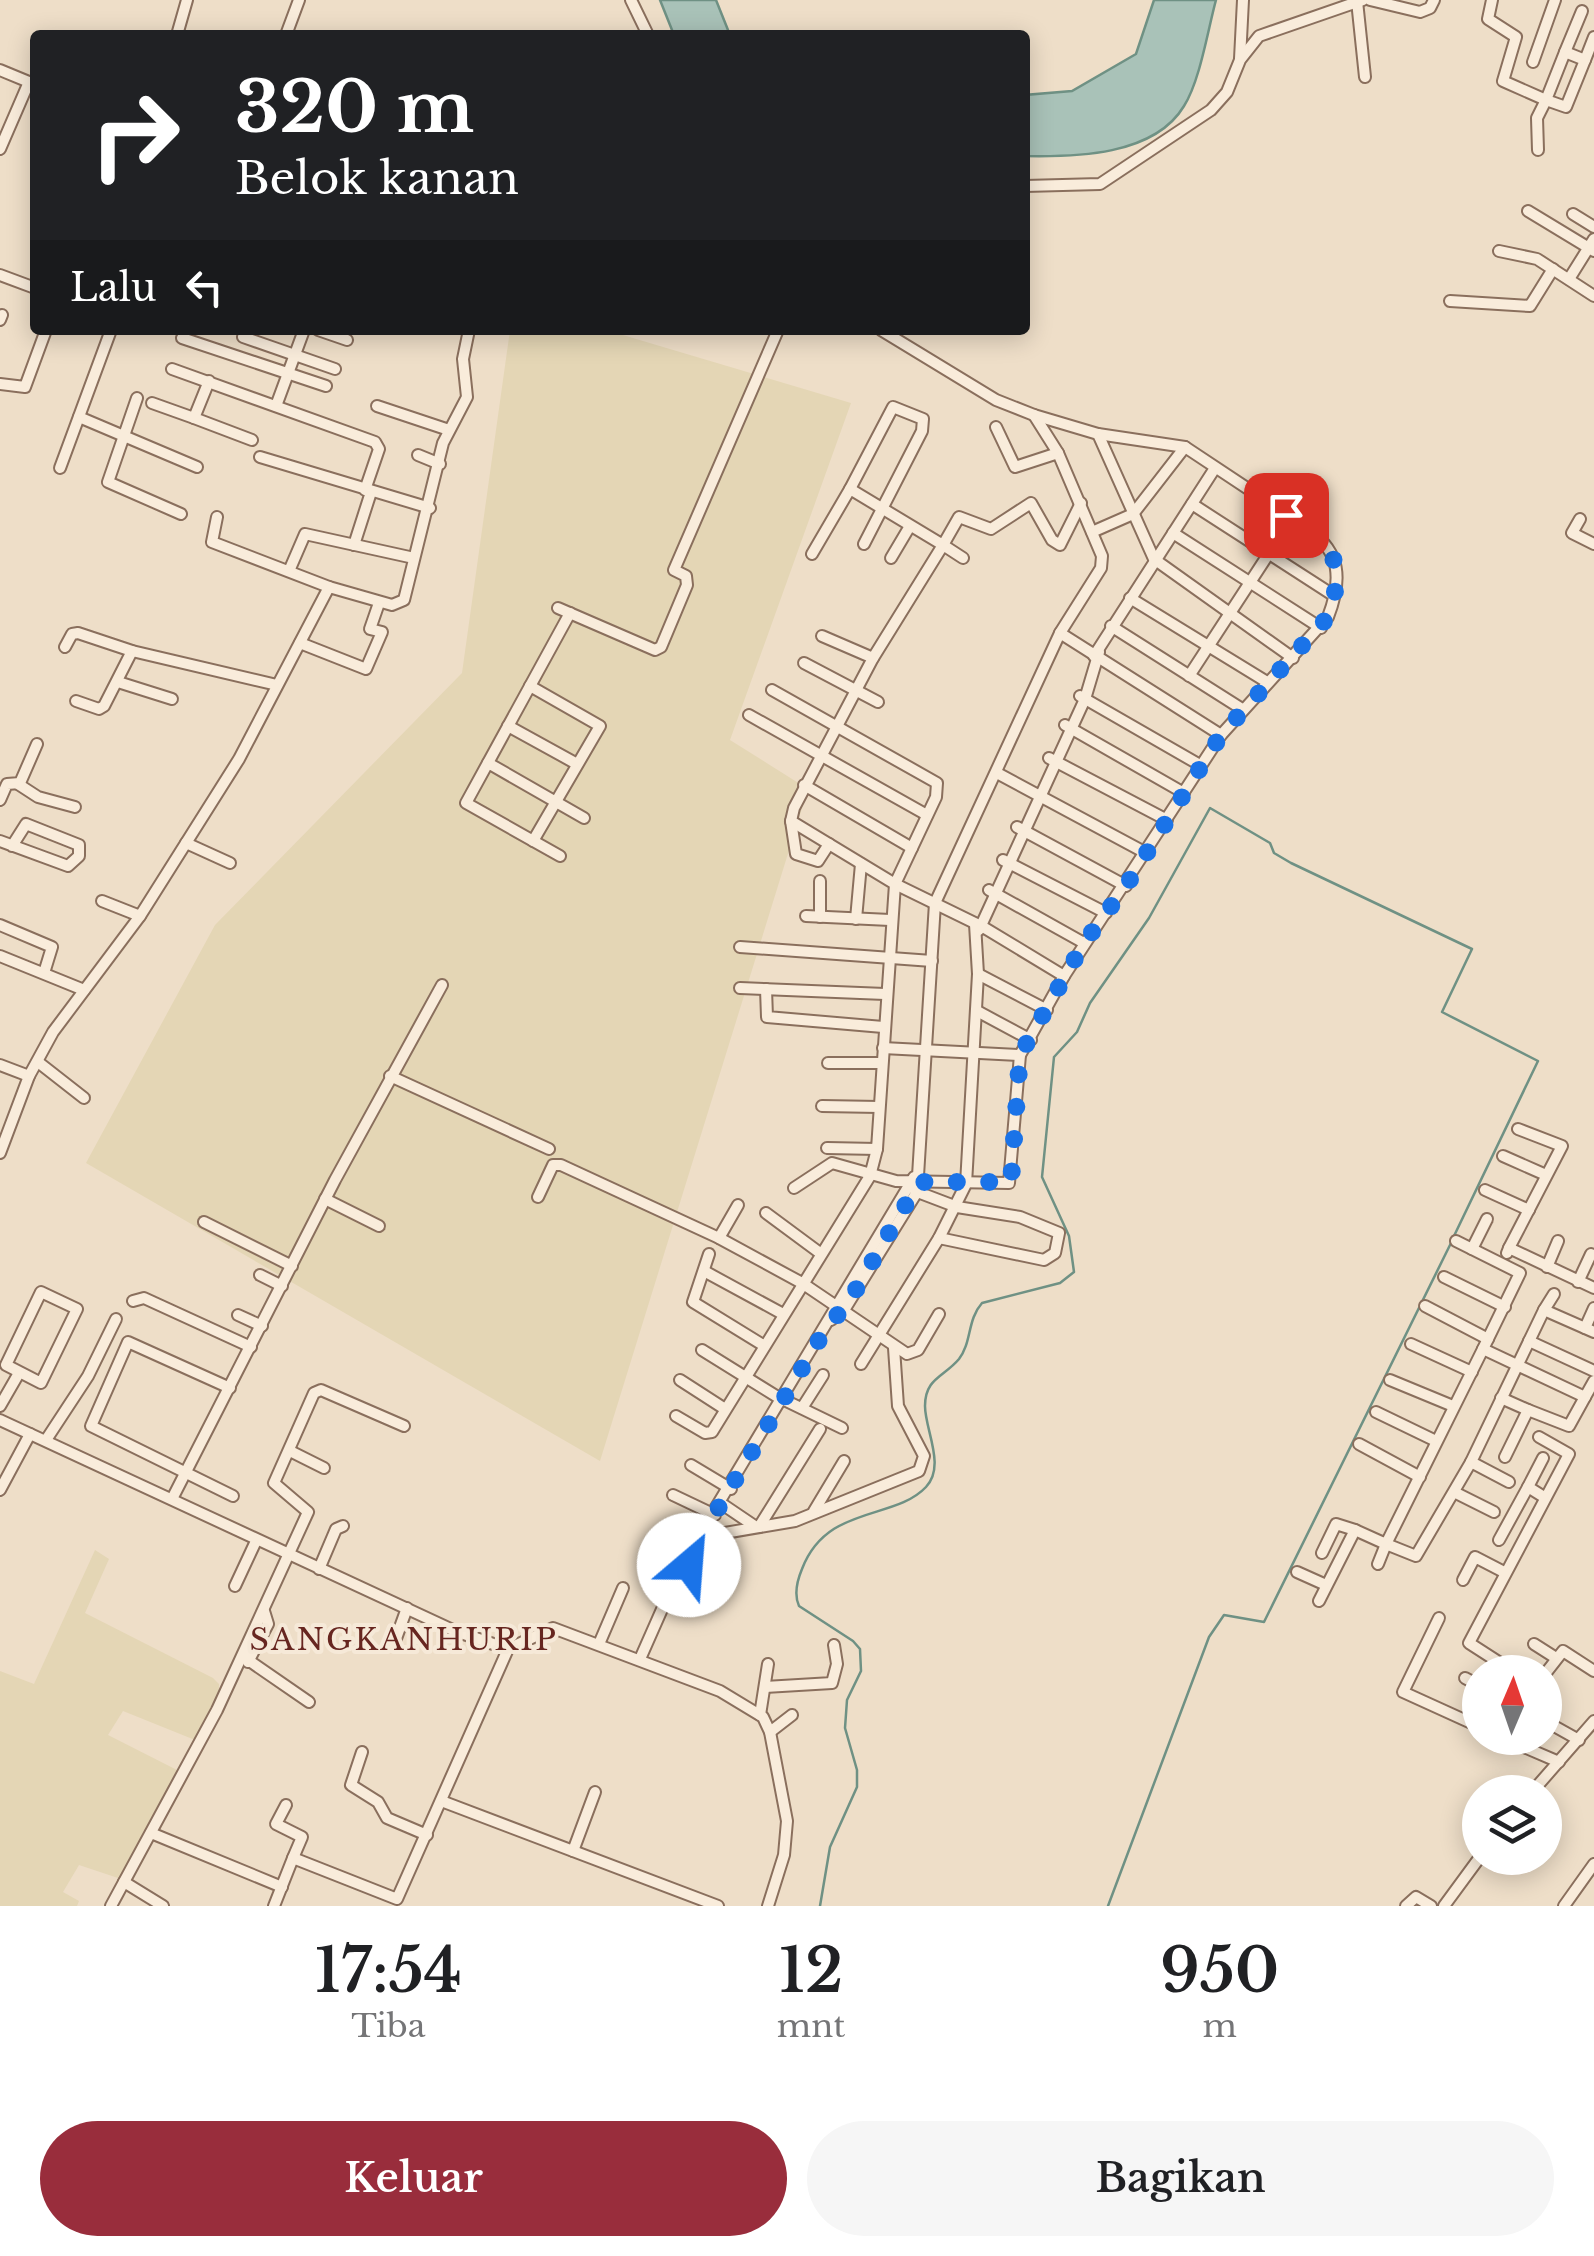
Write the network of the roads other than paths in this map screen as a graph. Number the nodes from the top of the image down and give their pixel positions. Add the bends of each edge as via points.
1 (187, 0) edge
2 (299, 0) edge
3 (631, 0) edge
4 (1243, 0) edge
5 (1364, 0) edge
6 (1434, 0) edge
7 (1492, 0) edge
8 (1555, 0) edge
9 (1582, 10) dead end
10 (1576, 25) junction
11 (178, 30) edge
12 (288, 30) edge
13 (646, 30) edge
14 (1594, 34) edge
15 (1566, 52) junction
16 (1240, 60) junction
17 (1585, 60) junction
18 (1533, 62) dead end
19 (0, 70) edge
20 (1365, 77) dead end
21 (1554, 80) junction
22 (30, 82) edge
23 (30, 87) edge
24 (1573, 88) junction
25 (1546, 100) junction
26 (0, 148) edge
27 (1538, 150) dead end
28 (1030, 186) edge
29 (1528, 211) dead end
30 (1573, 214) dead end
31 (1594, 226) edge
32 (1592, 246) edge
33 (1499, 251) dead end
34 (1553, 269) junction
35 (0, 275) edge
36 (1569, 280) junction
37 (30, 286) edge
38 (1594, 296) edge
39 (1450, 301) dead end
40 (44, 335) edge
41 (109, 335) edge
42 (302, 335) edge
43 (332, 335) edge
44 (468, 335) edge
45 (776, 335) edge
46 (888, 335) edge
47 (242, 337) dead end
48 (182, 338) dead end
49 (347, 340) dead end
50 (295, 355) junction
51 (172, 368) dead end
52 (335, 369) dead end
53 (288, 373) junction
54 (209, 381) junction
55 (0, 384) edge
56 (326, 386) dead end
57 (137, 398) dead end
58 (152, 403) dead end
59 (276, 406) junction
60 (377, 406) dead end
61 (1034, 415) junction
62 (79, 417) junction
63 (194, 418) junction
64 (996, 427) dead end
65 (449, 430) junction
66 (1098, 434) junction
67 (124, 436) junction
68 (252, 440) dead end
69 (1185, 447) junction
70 (1058, 453) junction
71 (418, 455) dead end
72 (260, 457) dead end
73 (440, 464) junction
74 (196, 466) dead end
75 (60, 468) dead end
76 (1215, 468) junction
77 (850, 489) junction
78 (368, 491) junction
79 (1080, 503) junction
80 (1192, 504) junction
81 (430, 508) junction
82 (882, 509) junction
83 (181, 514) dead end
84 (1133, 514) junction
85 (217, 517) dead end
86 (1292, 518) junction
87 (1580, 518) dead end
88 (910, 526) junction
89 (1092, 532) junction
90 (1173, 532) junction
91 (864, 544) dead end
92 (1594, 544) edge
93 (354, 545) junction
94 (943, 545) junction
95 (1270, 552) junction
96 (812, 554) dead end
97 (414, 558) junction
98 (892, 558) dead end
99 (963, 558) dead end
100 (1154, 559) junction
101 (289, 571) junction
102 (1248, 580) junction
103 (329, 587) junction
104 (1333, 594) junction
105 (1130, 598) junction
106 (380, 602) junction
107 (558, 608) dead end
108 (1228, 612) junction
109 (570, 613) junction
110 (1111, 626) junction
111 (1321, 628) junction
112 (1060, 634) junction
113 (822, 636) dead end
114 (300, 643) junction
115 (65, 647) dead end
116 (1206, 647) junction
117 (132, 651) junction
118 (1097, 656) junction
119 (873, 658) junction
120 (1292, 658) junction
121 (804, 662) dead end
122 (1189, 676) junction
123 (118, 682) junction
124 (1266, 682) junction
125 (278, 684) junction
126 (530, 686) junction
127 (772, 690) dead end
128 (855, 690) junction
129 (1082, 697) junction
130 (172, 699) dead end
131 (76, 701) dead end
132 (878, 702) dead end
133 (1242, 709) junction
134 (749, 715) dead end
135 (835, 725) junction
136 (508, 726) junction
137 (1068, 727) junction
138 (1221, 735) junction
139 (37, 744) dead end
140 (819, 755) junction
141 (1053, 760) junction
142 (488, 763) junction
143 (577, 764) junction
144 (1200, 766) junction
145 (997, 773) junction
146 (18, 784) junction
147 (804, 785) junction
148 (1184, 792) junction
149 (1040, 797) junction
150 (0, 800) edge
151 (556, 801) junction
152 (75, 807) dead end
153 (928, 815) junction
154 (584, 818) dead end
155 (1167, 820) junction
156 (792, 821) junction
157 (1021, 830) junction
158 (0, 841) edge
159 (532, 841) junction
160 (186, 843) junction
161 (829, 844) junction
162 (12, 846) junction
163 (912, 848) junction
164 (1146, 853) junction
165 (560, 856) dead end
166 (230, 862) dead end
167 (1007, 862) junction
168 (861, 864) junction
169 (820, 880) dead end
170 (895, 884) junction
171 (1126, 886) junction
172 (993, 892) junction
173 (102, 901) dead end
174 (935, 903) junction
175 (1106, 913) junction
176 (140, 916) junction
177 (806, 916) dead end
178 (820, 917) junction
179 (856, 919) junction
180 (890, 920) junction
181 (0, 924) edge
182 (979, 927) junction
183 (1084, 943) junction
184 (740, 947) dead end
185 (0, 956) edge
186 (888, 958) junction
187 (932, 961) junction
188 (44, 974) junction
189 (978, 974) junction
190 (1064, 976) junction
191 (442, 985) dead end
192 (740, 988) dead end
193 (766, 989) junction
194 (84, 990) junction
195 (885, 994) junction
196 (1047, 1010) junction
197 (977, 1011) junction
198 (884, 1027) junction
199 (1030, 1040) junction
200 (882, 1048) junction
201 (928, 1051) junction
202 (976, 1053) junction
203 (1020, 1055) junction
204 (38, 1062) junction
205 (828, 1062) dead end
206 (882, 1064) junction
207 (0, 1065) edge
208 (29, 1076) junction
209 (390, 1076) junction
210 (84, 1098) dead end
211 (822, 1106) dead end
212 (880, 1108) junction
213 (1518, 1129) dead end
214 (827, 1148) dead end
215 (549, 1149) dead end
216 (877, 1149) junction
217 (0, 1153) edge
218 (1503, 1156) dead end
219 (1546, 1175) junction
220 (870, 1176) junction
221 (914, 1184) junction
222 (966, 1184) junction
223 (794, 1188) dead end
224 (1485, 1190) dead end
225 (538, 1197) dead end
226 (326, 1199) junction
227 (738, 1205) dead end
228 (957, 1207) junction
229 (1528, 1210) junction
230 (766, 1212) dead end
231 (1487, 1219) dead end
232 (204, 1222) dead end
233 (379, 1226) dead end
234 (719, 1238) junction
235 (939, 1238) junction
236 (1456, 1241) dead end
237 (1558, 1241) dead end
238 (1510, 1248) junction
239 (1472, 1249) junction
240 (820, 1253) junction
241 (710, 1254) dead end
242 (1591, 1254) dead end
243 (1501, 1262) junction
244 (292, 1266) junction
245 (1547, 1267) junction
246 (704, 1271) junction
247 (260, 1274) dead end
248 (1444, 1276) dead end
249 (802, 1282) junction
250 (1578, 1282) junction
251 (282, 1286) junction
252 (1594, 1288) edge
253 (1554, 1294) dead end
254 (133, 1301) dead end
255 (1425, 1306) dead end
256 (839, 1307) junction
257 (1505, 1307) junction
258 (1594, 1308) edge
259 (1544, 1310) junction
260 (783, 1314) junction
261 (939, 1314) dead end
262 (238, 1316) dead end
263 (116, 1319) dead end
264 (262, 1326) junction
265 (1590, 1330) edge
266 (878, 1335) junction
267 (1529, 1342) junction
268 (1411, 1344) dead end
269 (1486, 1344) junction
270 (764, 1345) junction
271 (251, 1347) junction
272 (894, 1348) junction
273 (702, 1350) dead end
274 (861, 1364) dead end
275 (1516, 1366) junction
276 (1594, 1371) edge
277 (1472, 1372) junction
278 (823, 1374) dead end
279 (16, 1377) junction
280 (744, 1377) junction
281 (680, 1380) dead end
282 (1390, 1380) dead end
283 (1594, 1381) edge
284 (230, 1388) junction
285 (1501, 1398) junction
286 (1585, 1398) junction
287 (784, 1400) junction
288 (0, 1406) edge
289 (1453, 1406) junction
290 (802, 1408) junction
291 (725, 1409) junction
292 (1528, 1410) junction
293 (1376, 1412) dead end
294 (676, 1416) dead end
295 (0, 1420) edge
296 (404, 1426) dead end
297 (842, 1428) dead end
298 (820, 1429) dead end
299 (30, 1434) junction
300 (1539, 1437) dead end
301 (46, 1440) junction
302 (1436, 1441) junction
303 (1359, 1444) dead end
304 (290, 1451) junction
305 (1505, 1457) dead end
306 (1542, 1458) dead end
307 (844, 1461) dead end
308 (1471, 1462) junction
309 (691, 1465) dead end
310 (324, 1468) dead end
311 (184, 1475) junction
312 (1420, 1477) junction
313 (1509, 1482) dead end
314 (1528, 1488) junction
315 (731, 1489) junction
316 (0, 1490) edge
317 (1456, 1493) junction
318 (673, 1495) dead end
319 (232, 1496) dead end
320 (1544, 1496) junction
321 (172, 1499) junction
322 (722, 1504) junction
323 (814, 1512) junction
324 (1494, 1512) dead end
325 (715, 1516) junction
326 (343, 1526) dead end
327 (758, 1527) junction
328 (1356, 1530) junction
329 (701, 1537) junction
330 (1498, 1540) dead end
331 (256, 1541) junction
332 (1386, 1544) junction
333 (1322, 1553) dead end
334 (288, 1555) junction
335 (1378, 1564) dead end
336 (319, 1569) junction
337 (1297, 1572) dead end
338 (1504, 1572) junction
339 (1463, 1580) dead end
340 (234, 1586) dead end
341 (1326, 1586) junction
342 (623, 1588) dead end
343 (1319, 1600) dead end
344 (407, 1608) junction
345 (1439, 1618) dead end
346 (394, 1644) dead end
347 (599, 1644) junction
348 (1534, 1644) dead end
349 (834, 1645) dead end
350 (508, 1649) junction
351 (1488, 1655) edge
352 (1551, 1655) edge
353 (1561, 1655) edge
354 (246, 1660) junction
355 (642, 1660) junction
356 (768, 1664) dead end
357 (1594, 1671) edge
358 (765, 1687) junction
359 (308, 1702) dead end
360 (760, 1715) junction
361 (792, 1716) dead end
362 (1462, 1719) edge
363 (1594, 1721) edge
364 (1562, 1730) edge
365 (770, 1732) junction
366 (1579, 1740) junction
367 (362, 1752) dead end
368 (1542, 1755) edge
369 (1558, 1762) junction
370 (1547, 1775) edge
371 (595, 1792) dead end
372 (444, 1802) junction
373 (286, 1805) dead end
374 (150, 1833) junction
375 (427, 1836) junction
376 (573, 1851) junction
377 (294, 1858) junction
378 (1594, 1864) edge
379 (1467, 1875) edge
380 (124, 1882) junction
381 (282, 1888) junction
382 (112, 1906) edge
383 (163, 1906) edge
384 (274, 1906) edge
385 (718, 1906) edge
386 (768, 1906) edge
387 (1406, 1906) edge
388 (1431, 1906) edge
389 (1444, 1906) edge
390 (1564, 1906) edge

1 - 11 street
2 - 12 street
3 - 13 street
4 - 16 street
5 - 6 street via 1424,12
5 - 16 street via 1269,29
5 - 20 street
7 - 25 street via 1488,19 1515,34 1503,81
8 - 18 street
9 - 10 street
10 - 14 street
10 - 15 street
14 - 17 street
15 - 17 street
15 - 21 street
16 - 28 street via 1211,110 1100,184
17 - 24 street
19 - 22 street
21 - 24 street
21 - 25 street
23 - 26 street
24 - 25 street via 1566,107
25 - 27 street via 1537,118
29 - 32 street
30 - 31 street
32 - 36 street
33 - 34 street
34 - 36 street
34 - 39 street via 1530,306
35 - 37 street
36 - 38 street
40 - 55 street via 25,387
41 - 62 street
42 - 50 street
43 - 49 street
44 - 65 street via 467,397
45 - 109 street via 674,570 686,576 687,585 661,647
46 - 61 street via 996,400
47 - 50 street
48 - 53 street
50 - 52 street
50 - 53 street
51 - 54 street
53 - 56 street
53 - 59 street
54 - 59 street
54 - 63 street
57 - 67 street
58 - 63 street
59 - 78 street via 378,444
60 - 65 street
61 - 66 street
61 - 70 street
62 - 67 street
62 - 75 street
63 - 68 street
64 - 70 street via 1015,467
65 - 73 street
66 - 69 street
66 - 84 street
67 - 74 street
67 - 83 street via 109,484
69 - 76 street
69 - 84 street
70 - 79 street
71 - 73 street
72 - 78 street
73 - 81 street
76 - 80 street
76 - 86 street
77 - 82 street
77 - 82 street via 893,408 923,418
77 - 96 street
78 - 81 street
78 - 93 street
79 - 89 street
79 - 94 street via 1060,544 1031,504 991,528 959,516
80 - 90 street
80 - 95 street
81 - 97 street
82 - 88 street
82 - 91 street
84 - 89 street
84 - 100 street
85 - 101 street via 212,542
86 - 95 street
86 - 104 street via 1333,551
87 - 92 street via 1572,533
88 - 94 street
88 - 98 street
89 - 112 street via 1102,568
90 - 100 street
90 - 102 street
93 - 97 street
93 - 101 street via 305,534
94 - 99 street
94 - 119 street
95 - 102 street
95 - 104 street
97 - 106 street via 404,600
100 - 105 street
100 - 108 street
101 - 103 street
102 - 108 street
102 - 111 street
103 - 106 street
103 - 114 street
104 - 111 street
105 - 110 street
105 - 116 street
106 - 114 street via 370,628 382,632 366,669
107 - 109 street
108 - 116 street
108 - 120 street
109 - 126 street
110 - 118 street
110 - 122 street
111 - 120 street
112 - 118 street
112 - 145 street
113 - 119 street
114 - 125 street
115 - 117 street via 74,632
116 - 122 street
116 - 124 street
117 - 123 street
117 - 125 street
118 - 129 street
118 - 138 street
119 - 128 street
120 - 124 street
121 - 128 street
122 - 133 street
123 - 130 street
123 - 131 street via 99,709
124 - 133 street
125 - 160 street
126 - 136 street
126 - 143 street via 600,726
127 - 135 street
128 - 132 street
128 - 135 street
129 - 137 street
129 - 144 street
133 - 138 street
134 - 140 street
135 - 140 street
135 - 153 street via 937,783
136 - 142 street
136 - 143 street
137 - 141 street
137 - 148 street
138 - 144 street
139 - 146 street
140 - 147 street
140 - 153 street
141 - 149 street
141 - 155 street
142 - 151 street
142 - 159 street via 466,802
143 - 151 street
144 - 148 street
145 - 149 street
145 - 174 street
146 - 150 street via 6,785
146 - 152 street
147 - 156 street
147 - 163 street
148 - 155 street
149 - 157 street
149 - 164 street
151 - 154 street
151 - 159 street
153 - 163 street
155 - 164 street
156 - 161 street
156 - 161 street via 796,854 820,860
157 - 167 street
157 - 171 street
158 - 162 street
159 - 165 street
160 - 166 street
160 - 176 street
161 - 168 street
162 - 162 street via 26,824 79,845 79,856 68,866
163 - 170 street
164 - 171 street
167 - 172 street
167 - 175 street
168 - 170 street
168 - 179 street
169 - 178 street
170 - 174 street
170 - 180 street
171 - 175 street
172 - 182 street
172 - 183 street
173 - 176 street
174 - 182 street
174 - 187 street
175 - 183 street
176 - 194 street
177 - 178 street
178 - 179 street
179 - 180 street
180 - 186 street
181 - 188 street via 52,946
182 - 189 street
182 - 190 street
183 - 190 street
184 - 186 street
185 - 188 street
186 - 187 street
186 - 195 street
187 - 201 street
188 - 194 street
189 - 196 street
189 - 197 street
190 - 196 street
191 - 209 street
192 - 193 street
193 - 195 street
193 - 198 street via 768,1018
194 - 204 street
195 - 198 street
196 - 199 street
197 - 199 street
197 - 202 street
198 - 200 street
199 - 203 street
200 - 201 street
200 - 206 street
201 - 202 street
201 - 221 street
202 - 203 street
202 - 222 street
203 - 222 street via 1011,1182
204 - 208 street
204 - 210 street
205 - 206 street
206 - 212 street
207 - 208 street
208 - 217 street
209 - 215 street
209 - 226 street
211 - 212 street
212 - 216 street
213 - 219 street via 1562,1146
214 - 216 street
216 - 220 street
218 - 219 street
219 - 229 street
220 - 221 street
220 - 223 street via 832,1163
220 - 240 street
221 - 222 street
221 - 228 street
221 - 256 street
222 - 228 street
224 - 229 street
225 - 234 street via 558,1164
226 - 233 street
226 - 244 street
227 - 234 street
228 - 235 street
228 - 235 street via 1054,1228 1055,1253 1044,1260
229 - 238 street
230 - 240 street
231 - 239 street
232 - 244 street
234 - 249 street
235 - 266 street
236 - 239 street
237 - 245 street
238 - 243 street
238 - 245 street
239 - 243 street
240 - 249 street
241 - 246 street
242 - 250 street
243 - 257 street via 1520,1274
244 - 251 street
245 - 250 street
246 - 260 street
246 - 270 street via 694,1303
247 - 251 street
248 - 257 street
249 - 256 street
249 - 260 street
250 - 252 street
251 - 264 street
253 - 259 street
254 - 271 street via 146,1299
255 - 269 street
256 - 266 street
256 - 287 street
257 - 269 street
258 - 265 street
259 - 265 street
259 - 267 street
260 - 270 street
261 - 272 street via 916,1352
262 - 264 street
263 - 301 street
264 - 271 street
266 - 272 street
266 - 274 street
267 - 275 street
267 - 276 street
268 - 277 street
269 - 275 street
269 - 277 street
270 - 280 street
271 - 284 street
272 - 323 street via 898,1406 924,1456 922,1466 907,1480
273 - 280 street
275 - 285 street
275 - 286 street
277 - 289 street
278 - 290 street
279 - 279 street via 46,1380 76,1306 40,1292 7,1363
279 - 288 street
280 - 287 street
280 - 291 street
281 - 291 street
282 - 289 street
283 - 286 street
284 - 311 street
284 - 311 street via 126,1343 91,1427
285 - 292 street
285 - 308 street
286 - 292 street via 1569,1426
287 - 290 street
287 - 315 street
289 - 302 street
290 - 297 street
291 - 294 street via 709,1434
292 - 305 street
293 - 302 street
295 - 299 street
296 - 304 street via 317,1390
298 - 327 street
299 - 301 street
299 - 316 street
300 - 320 street via 1570,1454
301 - 321 street
302 - 312 street
303 - 312 street
304 - 310 street
304 - 334 street via 274,1486 309,1509
306 - 314 street
307 - 323 street
308 - 313 street
308 - 317 street
309 - 315 street
311 - 319 street
311 - 321 street
312 - 332 street
314 - 320 street
314 - 330 street
315 - 322 street
317 - 324 street
317 - 332 street via 1416,1556
318 - 325 street
320 - 338 street
321 - 331 street
322 - 325 street
322 - 327 street
323 - 327 street
325 - 329 street
326 - 336 street
327 - 329 street
328 - 332 street
328 - 333 street via 1336,1524
328 - 341 street
329 - 355 street
331 - 334 street
331 - 340 street
332 - 335 street
334 - 336 street
334 - 354 street
336 - 344 street
337 - 341 street
338 - 339 street via 1476,1557
338 - 351 street via 1469,1643
341 - 343 street
342 - 347 street
344 - 346 street
344 - 350 street
345 - 362 street via 1403,1692
347 - 350 street via 553,1628
347 - 355 street
348 - 352 street
349 - 358 street via 832,1683
350 - 372 street
353 - 357 street
354 - 359 street
354 - 374 street
355 - 360 street
356 - 358 street
358 - 360 street
360 - 365 street
361 - 365 street
363 - 366 street
364 - 366 street
365 - 386 street via 787,1821 782,1868
366 - 369 street
367 - 375 street via 351,1784 378,1802 387,1818
368 - 369 street
369 - 370 street
371 - 376 street
372 - 375 street
372 - 376 street
373 - 377 street via 276,1824 302,1837
374 - 380 street
374 - 381 street
375 - 377 street via 396,1900
376 - 385 street
377 - 381 street
378 - 390 street
379 - 389 street
380 - 382 street
380 - 383 street
381 - 384 street
387 - 388 street via 1416,1896

